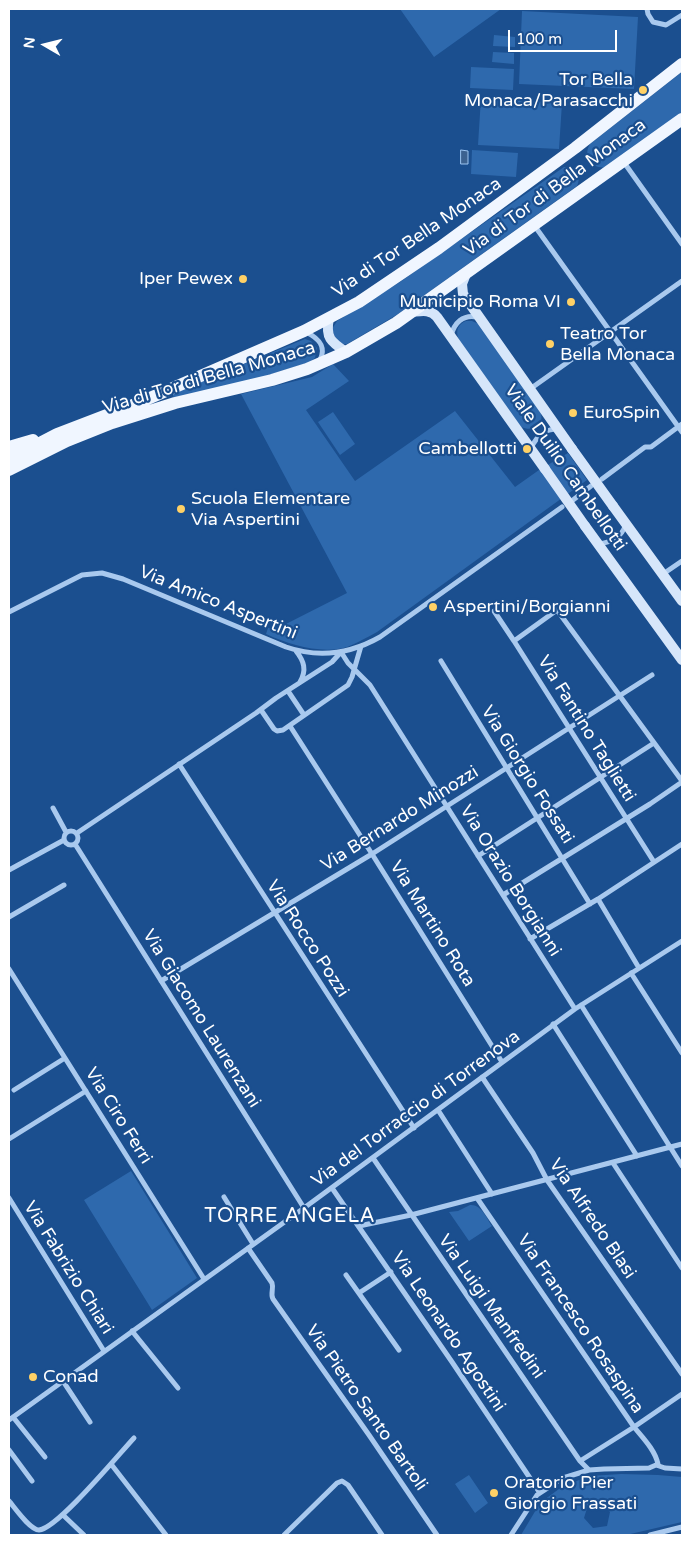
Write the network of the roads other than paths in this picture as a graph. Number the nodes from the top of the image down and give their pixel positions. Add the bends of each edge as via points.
1 (647, 9) edge
2 (682, 15) edge
3 (682, 64) edge
4 (682, 119) edge
5 (623, 161) junction
6 (534, 225) junction
7 (682, 244) edge
8 (466, 274) junction
9 (682, 281) edge
10 (412, 312) junction
11 (329, 318) junction
12 (480, 318) junction
13 (304, 331) junction
14 (611, 332) junction
15 (451, 338) junction
16 (346, 352) junction
17 (315, 366) junction
18 (530, 389) junction
19 (681, 428) edge
20 (559, 429) junction
21 (62, 438) junction
22 (9, 447) edge
23 (531, 448) junction
24 (9, 459) edge
25 (9, 470) edge
26 (602, 479) dead end
27 (9, 480) edge
28 (591, 486) dead end
29 (573, 500) dead end
30 (562, 508) dead end
31 (626, 524) junction
32 (598, 544) junction
33 (682, 561) edge
34 (663, 574) junction
35 (682, 601) edge
36 (494, 611) dead end
37 (9, 612) edge
38 (514, 640) junction
39 (361, 646) junction
40 (296, 650) junction
41 (341, 652) junction
42 (682, 660) edge
43 (441, 661) dead end
44 (354, 670) junction
45 (652, 675) dead end
46 (300, 682) junction
47 (288, 691) junction
48 (620, 695) junction
49 (261, 710) junction
50 (304, 715) junction
51 (290, 726) junction
52 (569, 728) junction
53 (654, 743) junction
54 (179, 764) junction
55 (507, 768) junction
56 (601, 778) junction
57 (682, 782) edge
58 (446, 806) junction
59 (53, 808) dead end
60 (537, 817) junction
61 (626, 819) junction
62 (66, 832) junction
63 (77, 833) junction
64 (64, 840) junction
65 (75, 844) junction
66 (682, 844) edge
67 (372, 854) junction
68 (478, 856) junction
69 (563, 858) junction
70 (654, 862) junction
71 (9, 870) edge
72 (64, 885) dead end
73 (503, 895) junction
74 (598, 899) junction
75 (590, 904) junction
76 (274, 913) junction
77 (9, 917) edge
78 (530, 939) junction
79 (682, 941) edge
80 (9, 968) edge
81 (639, 968) junction
82 (631, 973) junction
83 (161, 982) junction
84 (581, 1005) junction
85 (575, 1009) junction
86 (553, 1024) junction
87 (682, 1053) edge
88 (65, 1058) junction
89 (502, 1062) junction
90 (482, 1077) junction
91 (14, 1090) dead end
92 (86, 1091) junction
93 (438, 1110) junction
94 (414, 1128) junction
95 (9, 1139) edge
96 (682, 1144) edge
97 (670, 1147) junction
98 (638, 1156) junction
99 (373, 1158) junction
100 (613, 1163) junction
101 (682, 1166) edge
102 (547, 1180) junction
103 (332, 1188) junction
104 (492, 1194) junction
105 (224, 1197) dead end
106 (9, 1198) edge
107 (477, 1198) junction
108 (304, 1208) junction
109 (411, 1215) junction
110 (359, 1226) junction
111 (250, 1246) junction
112 (682, 1268) edge
113 (390, 1272) junction
114 (346, 1275) dead end
115 (204, 1279) junction
116 (359, 1293) junction
117 (132, 1331) junction
118 (399, 1350) dead end
119 (104, 1351) junction
120 (682, 1374) edge
121 (63, 1381) junction
122 (178, 1388) dead end
123 (682, 1394) edge
124 (11, 1418) edge
125 (90, 1422) dead end
126 (634, 1427) junction
127 (134, 1438) dead end
128 (9, 1450) edge
129 (46, 1457) dead end
130 (580, 1461) junction
131 (111, 1464) junction
132 (656, 1465) junction
133 (682, 1469) edge
134 (589, 1470) junction
135 (32, 1481) dead end
136 (540, 1493) junction
137 (9, 1501) edge
138 (63, 1515) junction
139 (682, 1527) edge
140 (84, 1535) edge
141 (166, 1535) edge
142 (284, 1535) edge
143 (382, 1535) edge
144 (437, 1535) edge
145 (511, 1535) edge
146 (650, 1535) edge

1 - 2 street via 653,22 666,25
3 - 11 main road, Via di Tor Bella Monaca via 439,248
4 - 5 main road, Via di Tor di Bella Monaca
5 - 6 main road, Via di Tor di Bella Monaca
5 - 7 street
6 - 8 main road, Via di Tor di Bella Monaca
6 - 14 street
8 - 10 main road, Via di Tor di Bella Monaca
8 - 12 main road, Viale Duilio Cambellotti via 462,291
9 - 14 street
10 - 15 main road, Viale Duilio Cambellotti via 431,312
10 - 16 main road, Via di Tor di Bella Monaca
11 - 13 main road, Via di Tor Bella Monaca
11 - 16 main road via 329,338
12 - 15 street via 461,319
12 - 18 main road, Viale Duilio Cambellotti
13 - 17 street via 314,336 322,346 322,355
13 - 21 main road, Via di Tor Bella Monaca
14 - 18 street
14 - 19 street
15 - 23 main road, Viale Duilio Cambellotti
16 - 17 main road, Via di Tor di Bella Monaca
17 - 21 main road, Via di Tor di Bella Monaca via 272,380 175,403
18 - 20 main road, Viale Duilio Cambellotti
19 - 26 street via 651,447 645,447
20 - 23 street via 542,433
20 - 31 main road, Viale Duilio Cambellotti, bridge
21 - 22 main road
21 - 24 main road, Via di Tor Bella Monaca
21 - 25 main road, Via di Tor di Bella Monaca
21 - 27 main road
23 - 32 main road, Viale Duilio Cambellotti, bridge
28 - 29 street
30 - 39 street, Via Amico Aspertini via 384,635
31 - 32 street via 616,539
31 - 34 main road, Viale Duilio Cambellotti
32 - 42 main road, Viale Duilio Cambellotti
33 - 34 street
34 - 35 main road, Viale Duilio Cambellotti
36 - 38 street, Via Fantino Taglietti
37 - 40 street, Via Amico Aspertini via 78,577 107,574
38 - 48 street via 557,610
38 - 52 street, Via Fantino Taglietti
39 - 41 street, Via Amico Aspertini
39 - 44 street
40 - 41 street, Via Amico Aspertini via 319,654
40 - 46 street via 304,665
41 - 44 street, Via Orazio Borgianni
41 - 46 street via 335,660
43 - 55 street, Via Giorgio Fossati
44 - 50 street via 345,688
44 - 58 street, Via Orazio Borgianni via 370,685
45 - 48 street, Via Bernardo Minozzi
46 - 47 street
47 - 49 street
47 - 50 street
48 - 52 street, Via Bernardo Minozzi
48 - 53 street
49 - 51 street via 275,730
49 - 54 street
50 - 51 street
51 - 67 street, Via Martino Rota
52 - 55 street, Via Bernardo Minozzi
52 - 56 street, Via Fantino Taglietti
53 - 56 street
53 - 57 street
54 - 63 street
54 - 76 street, Via Rocco Pozzi
55 - 58 street, Via Bernardo Minozzi
55 - 60 street, Via Giorgio Fossati
56 - 60 street
56 - 61 street, Via Fantino Taglietti
57 - 61 street
58 - 67 street, Via Bernardo Minozzi
58 - 68 street, Via Orazio Borgianni
59 - 62 street
60 - 68 street
60 - 69 street, Via Giorgio Fossati
61 - 69 street
61 - 70 street, Via Fantino Taglietti
62 - 63 street
62 - 64 street
63 - 65 street
64 - 65 street via 70,845
64 - 71 street
65 - 83 street, Via Giacomo Laurenzani
66 - 70 street
67 - 76 street, Via Bernardo Minozzi
67 - 89 street, Via Martino Rota
68 - 73 street, Via Orazio Borgianni
69 - 73 street
69 - 75 street, Via Giorgio Fossati
70 - 74 street
72 - 77 street
73 - 78 street, Via Orazio Borgianni
74 - 75 street
74 - 81 street
75 - 78 street
76 - 83 street, Via Bernardo Minozzi
76 - 94 street, Via Rocco Pozzi
78 - 85 street, Via Orazio Borgianni
79 - 81 street, Via del Torraccio di Torrenova
80 - 88 street, Via Ciro Ferri
81 - 82 street, Via del Torraccio di Torrenova
82 - 84 street, Via del Torraccio di Torrenova
82 - 87 street
83 - 108 street, Via Giacomo Laurenzani
84 - 85 street, Via del Torraccio di Torrenova
84 - 97 street
85 - 86 street, Via del Torraccio di Torrenova
86 - 89 street, Via del Torraccio di Torrenova
86 - 98 street
88 - 91 street
88 - 92 street, Via Ciro Ferri
89 - 90 street, Via del Torraccio di Torrenova
90 - 93 street, Via del Torraccio di Torrenova
90 - 102 street, Via Alfredo Blasi
92 - 95 street
92 - 115 street, Via Ciro Ferri
93 - 94 street, Via del Torraccio di Torrenova
93 - 104 street
94 - 99 street, Via del Torraccio di Torrenova
96 - 97 street
97 - 98 street
97 - 101 street
98 - 100 street
99 - 103 street, Via del Torraccio di Torrenova
99 - 109 street, Via Luigi Manfredini
100 - 102 street
100 - 112 street
102 - 104 street
102 - 120 street, Via Alfredo Blasi
103 - 108 street, Via del Torraccio di Torrenova
103 - 110 street, Via Leonardo Agostini
104 - 107 street
105 - 111 street
106 - 119 street, Via Fabrizio Chiari
107 - 109 street
107 - 126 street, Via Francesco Rosaspina
108 - 111 street, Via del Torraccio di Torrenova
109 - 110 street
109 - 130 street, Via Luigi Manfredini
110 - 113 street, Via Leonardo Agostini
111 - 115 street, Via del Torraccio di Torrenova
111 - 144 street, Via Pietro Santo Bartoli via 272,1282 272,1297
113 - 116 street
113 - 136 street, Via Leonardo Agostini
114 - 116 street
115 - 117 street, Via del Torraccio di Torrenova
116 - 118 street
117 - 119 street, Via del Torraccio di Torrenova
117 - 122 street
119 - 121 street, Via del Torraccio di Torrenova
121 - 124 street, Via del Torraccio di Torrenova
121 - 125 street
123 - 126 street
124 - 129 street
126 - 130 street
126 - 132 street, Via Francesco Rosaspina via 655,1455
127 - 131 street
128 - 135 street
130 - 134 street, Via Luigi Manfredini
131 - 138 street
131 - 141 street
132 - 133 street
132 - 134 street
134 - 136 street via 563,1478
136 - 145 street
137 - 138 street via 32,1527 39,1530
138 - 140 street
139 - 146 street
142 - 143 street via 342,1481

